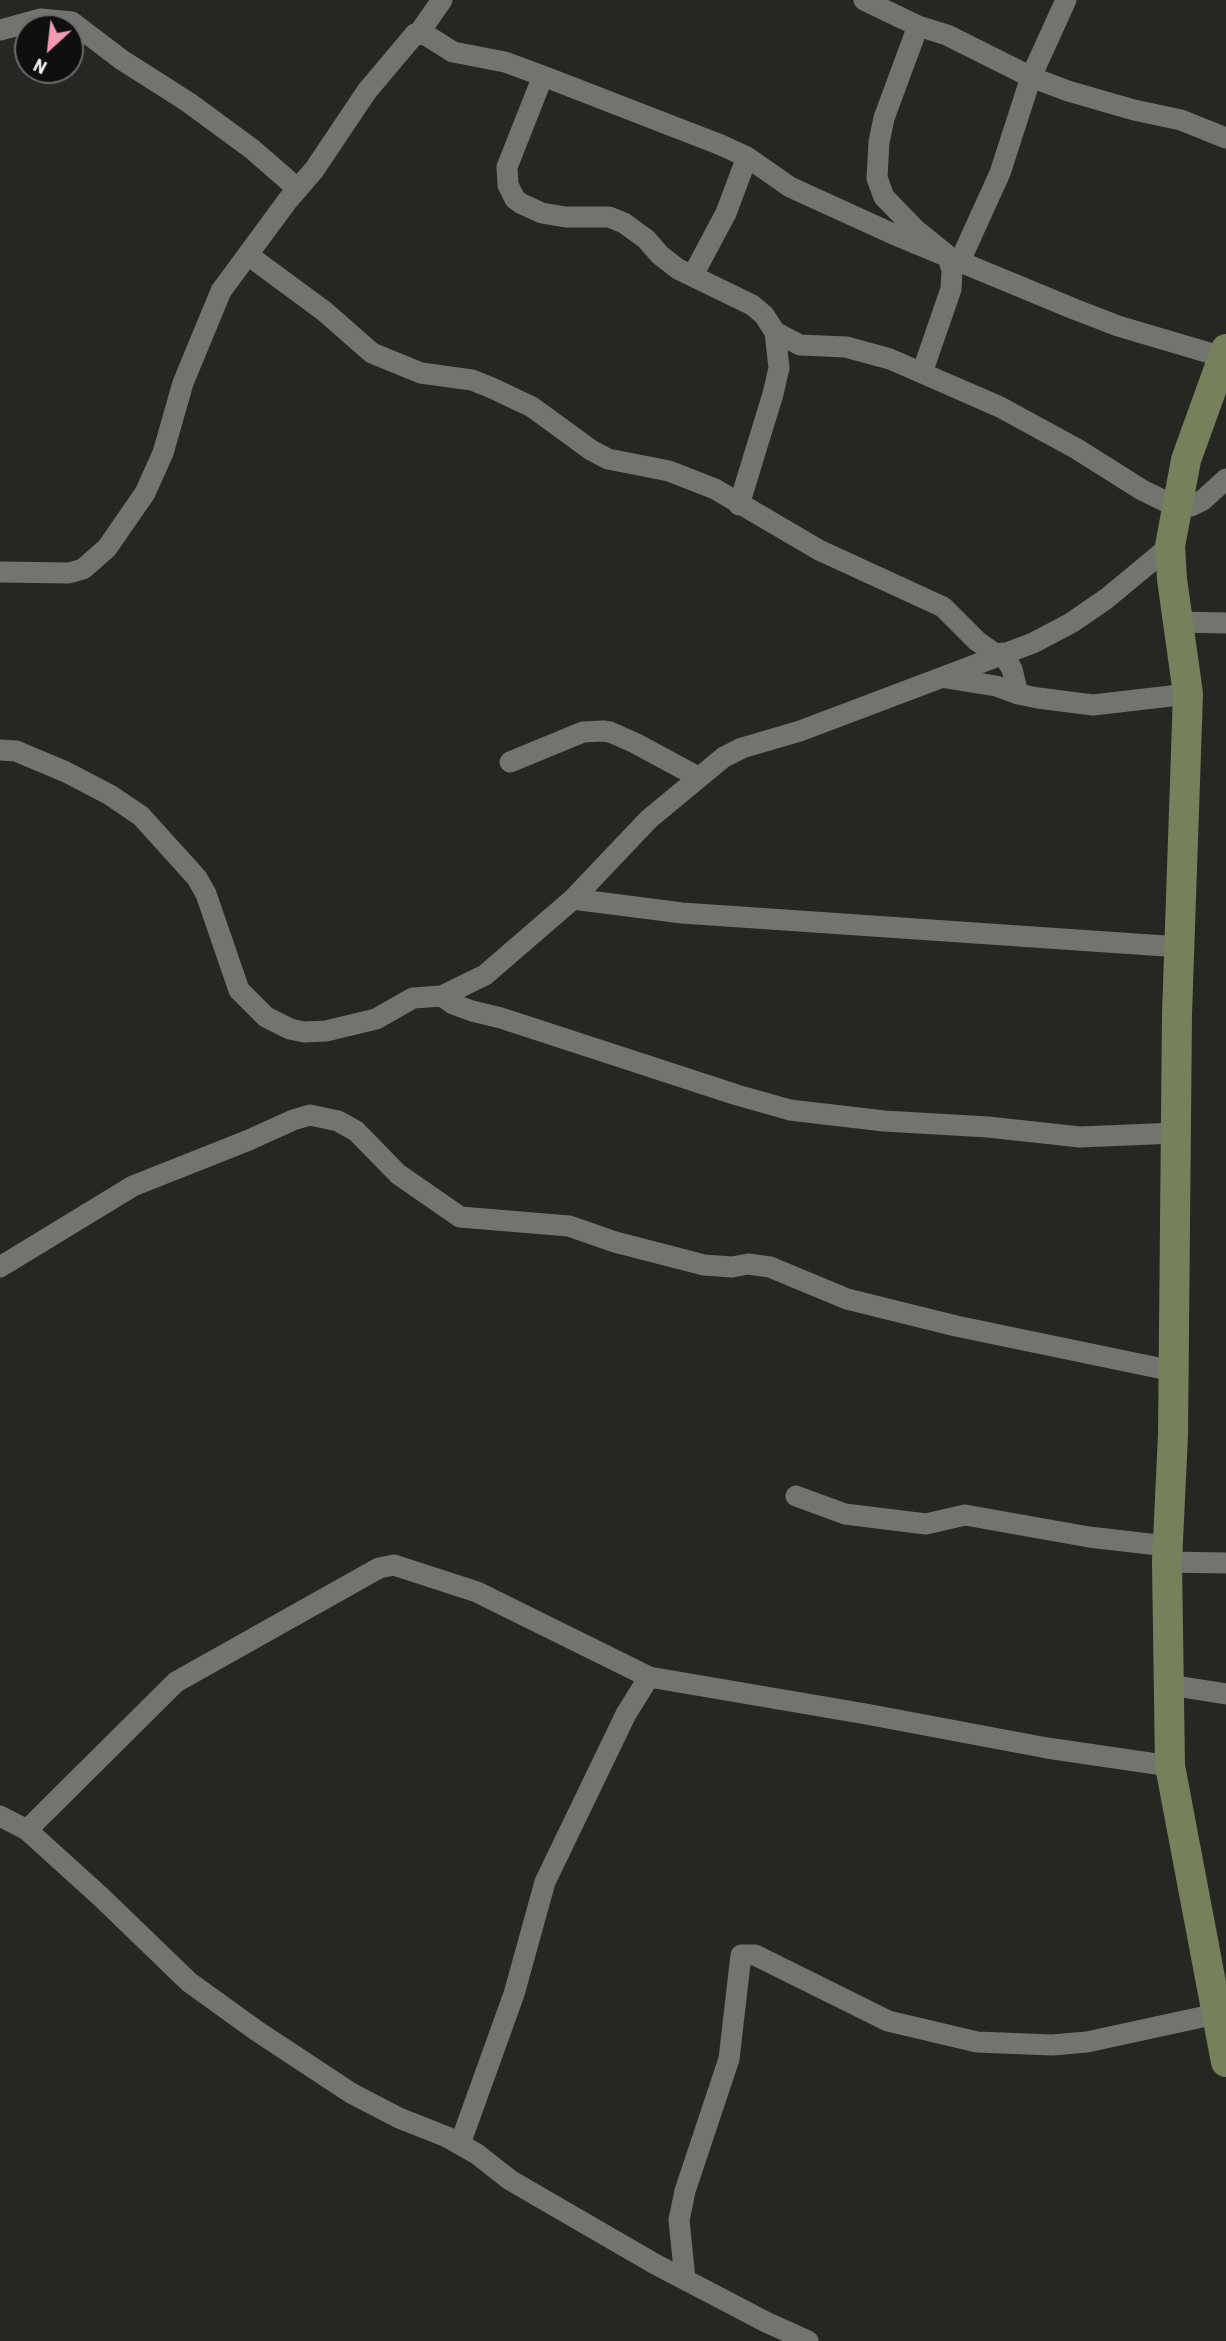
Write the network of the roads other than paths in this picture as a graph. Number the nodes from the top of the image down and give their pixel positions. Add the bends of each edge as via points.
1 (442, 0) edge
2 (864, 0) edge
3 (1066, 0) edge
4 (918, 26) junction
5 (0, 30) edge
6 (419, 33) junction
7 (543, 76) junction
8 (1031, 77) junction
9 (1226, 138) edge
10 (747, 157) junction
11 (298, 189) junction
12 (248, 255) junction
13 (953, 258) junction
14 (693, 275) junction
15 (775, 332) junction
16 (800, 345) junction
17 (1225, 353) edge
18 (779, 368) junction
19 (922, 373) junction
20 (1226, 479) edge
21 (739, 505) junction
22 (1177, 507) junction
23 (1170, 546) junction
24 (0, 572) edge
25 (1177, 622) junction
26 (1226, 623) edge
27 (999, 654) junction
28 (944, 678) junction
29 (1018, 694) junction
30 (1188, 694) junction
31 (0, 750) edge
32 (724, 757) junction
33 (510, 762) dead end
34 (667, 762) junction
35 (698, 777) junction
36 (573, 899) junction
37 (1180, 947) junction
38 (442, 996) junction
39 (1176, 1133) junction
40 (0, 1267) edge
41 (1173, 1371) junction
42 (796, 1496) dead end
43 (1167, 1554) junction
44 (1226, 1563) edge
45 (649, 1677) junction
46 (1168, 1685) junction
47 (1226, 1694) edge
48 (1170, 1766) junction
49 (0, 1816) edge
50 (27, 1830) junction
51 (1216, 2014) junction
52 (1226, 2062) edge
53 (460, 2144) junction
54 (685, 2279) junction
55 (808, 2341) edge

1 - 6 street
2 - 4 street
3 - 8 street
4 - 8 street via 947,35
4 - 13 street via 884,118 877,178 893,207
5 - 11 street via 41,19 72,22 252,149
6 - 7 street via 453,52 505,62
6 - 11 street via 367,91
7 - 10 street
7 - 14 street via 507,167 512,194 542,213 624,223 660,256
8 - 9 street via 1181,120
8 - 13 street via 1000,173
10 - 13 street via 790,187
10 - 14 street via 726,213
11 - 12 street
12 - 21 street via 372,353 421,373 472,380 492,388 533,407 608,459 684,477
12 - 24 street via 221,291 145,494 107,548 83,569 69,573
13 - 17 street via 1118,326
13 - 19 street via 950,289
14 - 15 street via 751,304
15 - 16 street
15 - 18 street
16 - 18 street
16 - 19 street via 846,347
17 - 22 street via 1186,460
18 - 21 street
19 - 22 street via 1000,407
20 - 22 street via 1203,500
21 - 27 street via 819,550 943,607 977,641
22 - 23 street
23 - 25 street
23 - 27 street via 1071,623
25 - 26 street
25 - 30 street
27 - 28 street
27 - 29 street via 1012,669
28 - 29 street
28 - 32 street
29 - 30 street via 1093,705
30 - 37 street
31 - 38 street via 43,761 141,816 197,878 239,990 266,1017 290,1029 326,1031 376,1019 413,998
32 - 34 street
32 - 35 street
33 - 34 street via 583,732 603,731
34 - 35 street
35 - 36 street via 649,819
36 - 37 street via 682,913
36 - 38 street via 485,975
37 - 39 street
38 - 39 street via 472,1012 790,1110 1080,1137
39 - 41 street
40 - 41 street via 133,1186 310,1115 338,1121 356,1131 398,1174 460,1217 569,1226 704,1265 770,1267 846,1299
41 - 43 street
42 - 43 street via 845,1514 926,1524 965,1515
43 - 44 street
43 - 46 street
45 - 48 street
45 - 50 street via 477,1592 394,1565 379,1568 176,1682
45 - 53 street via 626,1714 545,1882 514,1994
46 - 47 street
46 - 48 street
48 - 51 street
49 - 50 street
50 - 53 street via 208,1996 351,2093
51 - 52 street
51 - 54 street via 1087,2042 977,2042 887,2021 755,1955 741,1955 729,2059 679,2220
53 - 54 street via 510,2180
54 - 55 street

